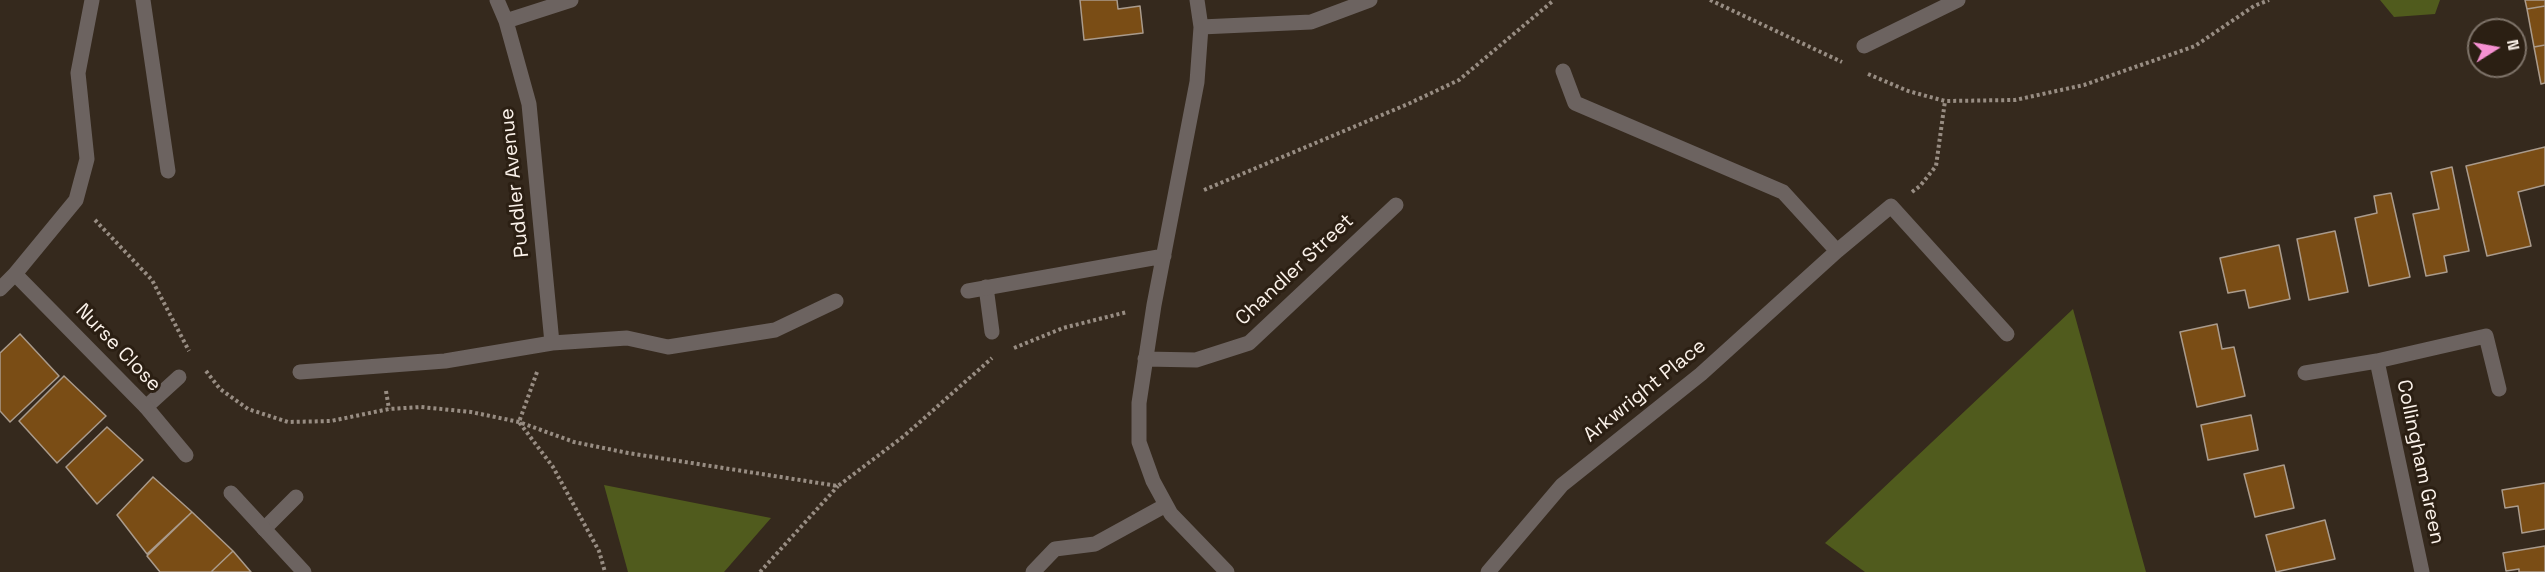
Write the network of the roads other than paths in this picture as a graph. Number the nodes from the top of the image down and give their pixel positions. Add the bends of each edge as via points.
1 (92, 0) edge
2 (143, 0) edge
3 (497, 0) edge
4 (571, 0) edge
5 (1197, 0) edge
6 (1370, 0) edge
7 (1958, 0) edge
8 (506, 21) junction
9 (1201, 27) junction
10 (1864, 46) dead end
11 (1563, 71) dead end
12 (168, 171) dead end
13 (1396, 205) dead end
14 (1837, 251) junction
15 (1164, 256) junction
16 (15, 274) junction
17 (986, 288) junction
18 (0, 289) edge
19 (968, 291) dead end
20 (836, 301) dead end
21 (992, 332) dead end
22 (2007, 334) dead end
23 (545, 344) junction
24 (1145, 359) junction
25 (2377, 361) junction
26 (300, 372) dead end
27 (2305, 372) dead end
28 (179, 377) dead end
29 (2499, 389) dead end
30 (146, 407) junction
31 (186, 455) dead end
32 (231, 493) dead end
33 (296, 497) dead end
34 (1166, 505) junction
35 (264, 529) junction
36 (304, 572) edge
37 (1033, 572) edge
38 (1227, 572) edge
39 (1488, 572) edge
40 (2422, 572) edge

1 - 16 street via 78,73 87,159 76,200
2 - 12 street
3 - 8 street, Puddler Avenue
4 - 8 street
5 - 9 street
6 - 9 street via 1311,22
7 - 10 street
8 - 23 street, Puddler Avenue via 529,104
9 - 15 street via 1197,82
11 - 14 street via 1575,103 1783,192
13 - 24 street, Chandler Street via 1249,342 1196,360
14 - 22 street, Arkwright Place via 1891,206
14 - 39 street, Arkwright Place via 1701,374 1562,485
15 - 17 street
15 - 24 street
16 - 18 street
16 - 30 street, Nurse Close
17 - 19 street
17 - 21 street
20 - 23 street via 775,330 735,338 668,347 627,338
23 - 26 street via 445,361
24 - 34 street via 1139,442
25 - 27 street, Collingham Green
25 - 29 street, Collingham Green via 2486,336
25 - 40 street, Collingham Green
28 - 30 street
30 - 31 street, Nurse Close
32 - 35 street
33 - 35 street
34 - 37 street via 1095,544 1055,549
34 - 38 street
35 - 36 street

